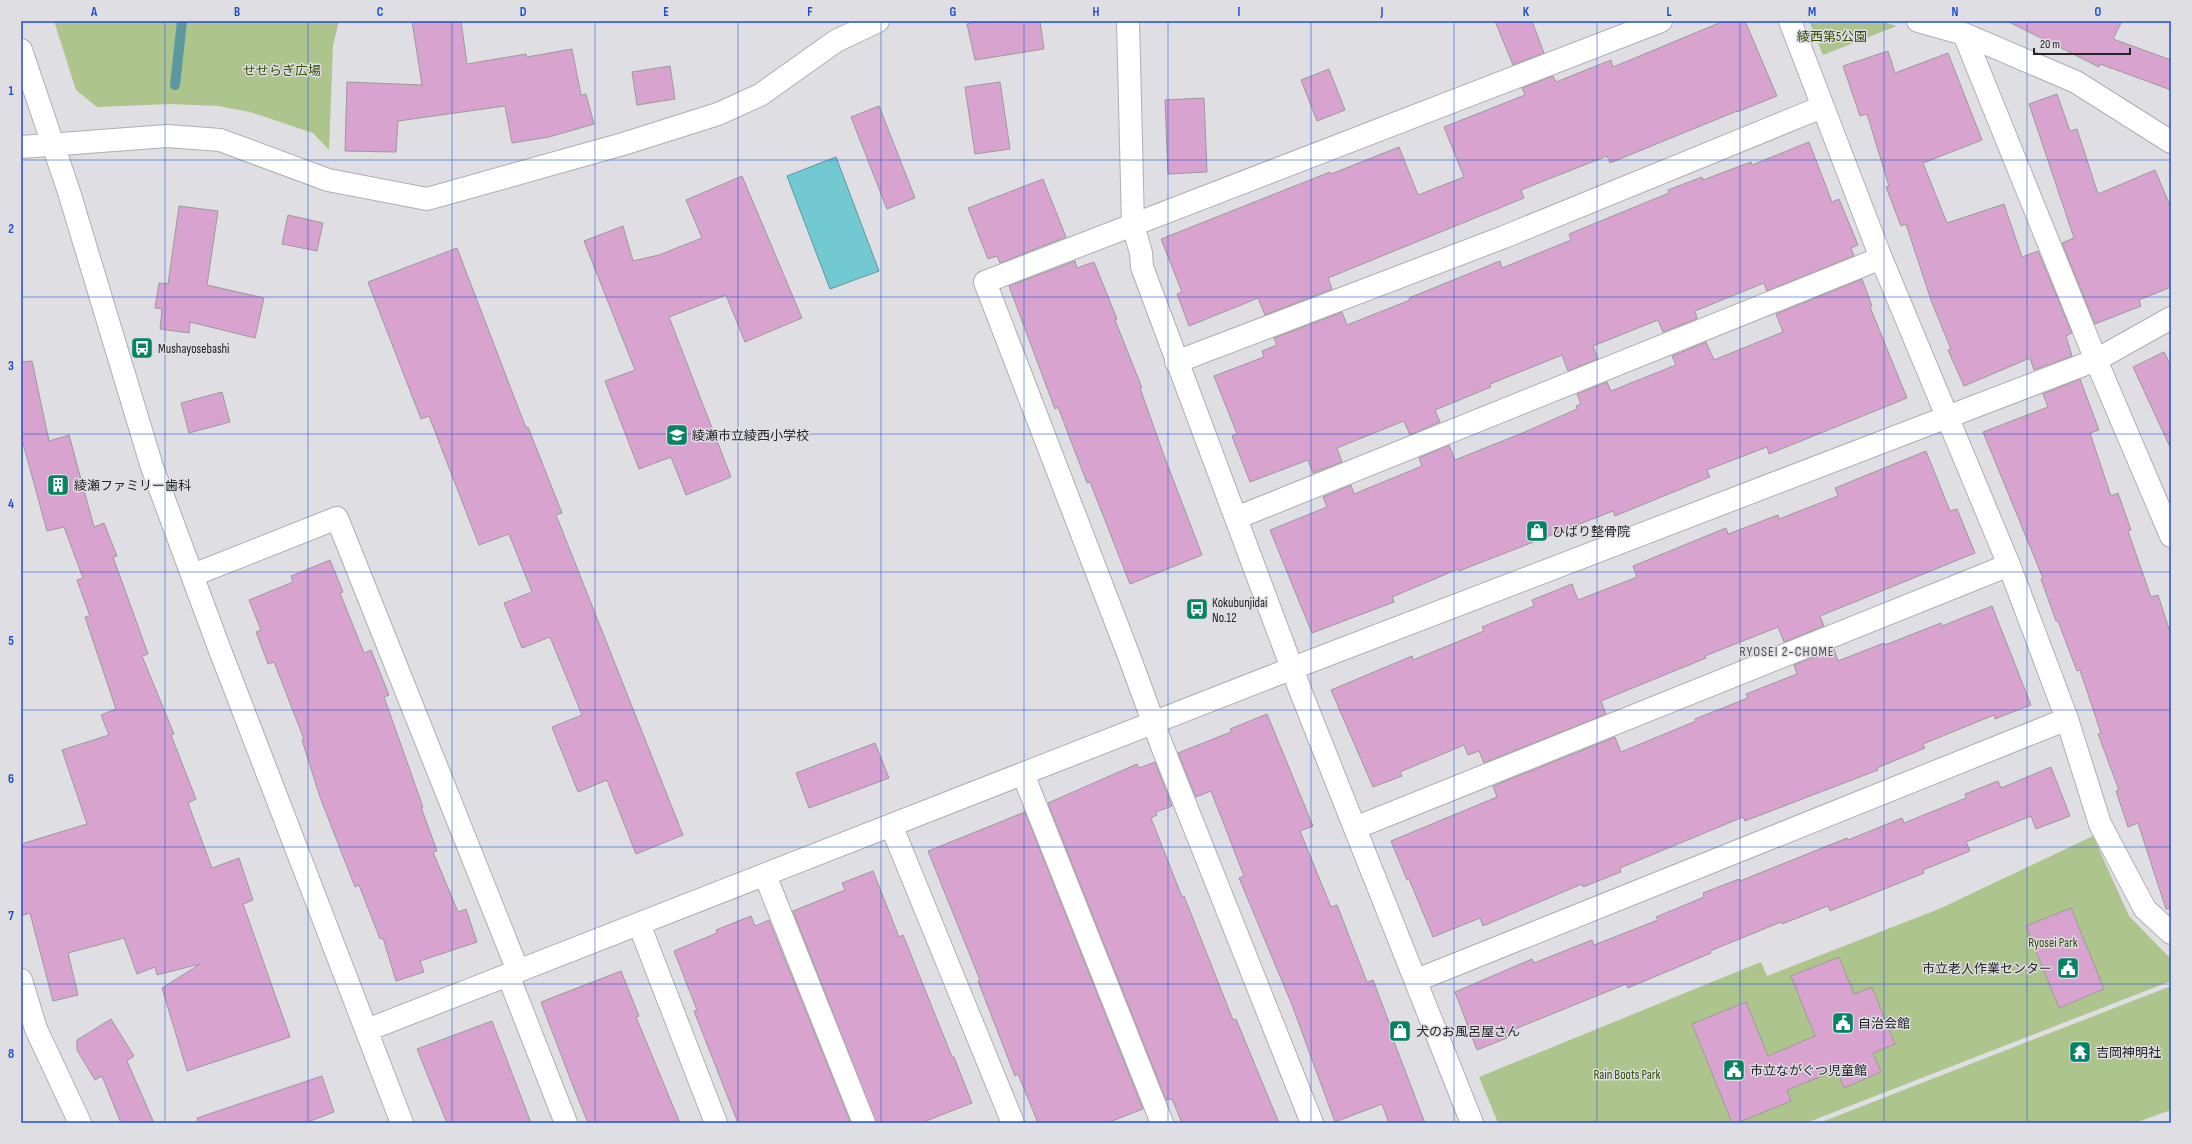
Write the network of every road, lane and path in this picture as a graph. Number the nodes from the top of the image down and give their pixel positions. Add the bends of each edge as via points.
1 (878, 21) edge
2 (1128, 21) edge
3 (1661, 21) edge
4 (1790, 21) edge
5 (1918, 21) edge
6 (1964, 34) junction
7 (21, 50) edge
8 (1822, 107) junction
9 (2171, 142) edge
10 (53, 145) junction
11 (21, 147) edge
12 (1133, 225) junction
13 (1881, 258) junction
14 (2171, 318) edge
15 (2096, 360) junction
16 (1176, 362) junction
17 (1946, 417) junction
18 (1236, 518) junction
19 (2171, 536) edge
20 (2009, 565) junction
21 (193, 575) junction
22 (1293, 668) junction
23 (2067, 719) junction
24 (1153, 723) junction
25 (1023, 774) junction
26 (891, 825) junction
27 (1355, 828) junction
28 (765, 875) junction
29 (639, 924) junction
30 (2171, 933) edge
31 (513, 973) junction
32 (21, 980) edge
33 (1417, 980) junction
34 (367, 1030) junction
35 (80, 1123) edge
36 (402, 1123) edge
37 (566, 1123) edge
38 (716, 1123) edge
39 (864, 1123) edge
40 (1013, 1123) edge
41 (1162, 1123) edge
42 (1312, 1123) edge
43 (1472, 1123) edge

1 - 10 street via 836,41 760,95 718,114 623,144 427,199 328,180 220,140 167,136
2 - 12 street
3 - 12 street
4 - 8 street
5 - 6 street
6 - 9 street via 2076,82
6 - 15 street
7 - 10 street
8 - 13 street
8 - 16 street via 1504,237
10 - 11 street
10 - 21 street via 152,467
12 - 16 street via 1142,266
12 - 24 street via 985,282 1127,649
13 - 17 street
13 - 18 street
14 - 15 street
15 - 17 street
15 - 19 street
16 - 18 street
17 - 20 street
17 - 22 street
18 - 22 street
20 - 23 street
20 - 27 street
21 - 31 street via 337,518
21 - 34 street
22 - 24 street
22 - 27 street
23 - 30 street via 2100,824 2145,909
23 - 33 street
24 - 25 street
24 - 42 street
25 - 26 street
25 - 41 street
26 - 28 street
26 - 40 street
27 - 33 street
28 - 29 street
28 - 39 street
29 - 31 street
29 - 38 street
31 - 34 street
31 - 37 street
32 - 35 street via 36,1029
33 - 43 street
34 - 36 street

